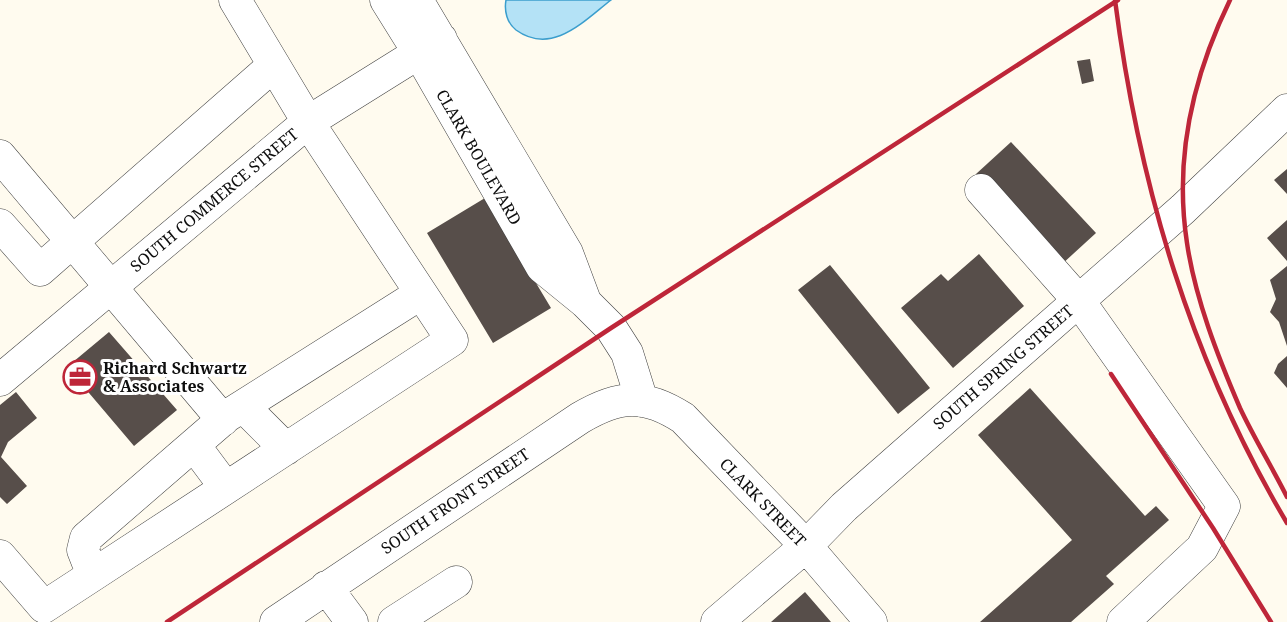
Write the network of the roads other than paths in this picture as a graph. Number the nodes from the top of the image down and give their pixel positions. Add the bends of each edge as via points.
1 (235, 0) edge
2 (386, 0) edge
3 (417, 0) edge
4 (430, 46) junction
5 (274, 65) junction
6 (1287, 110) edge
7 (308, 122) junction
8 (0, 156) edge
9 (981, 190) dead end
10 (0, 225) edge
11 (74, 242) junction
12 (111, 286) junction
13 (420, 294) junction
14 (1079, 301) junction
15 (0, 380) edge
16 (642, 401) junction
17 (233, 413) junction
18 (194, 445) junction
19 (286, 449) junction
20 (226, 488) junction
21 (806, 546) junction
22 (0, 555) edge
23 (90, 578) junction
24 (456, 582) dead end
25 (326, 587) junction
26 (276, 622) edge
27 (352, 622) edge
28 (394, 622) edge
29 (717, 622) edge
30 (871, 622) edge
31 (1123, 622) edge

1 - 5 street
2 - 4 street, CLARK BOULEVARD
3 - 4 street, CLARK BOULEVARD
4 - 7 street, SOUTH COMMERCE STREET
4 - 16 street, CLARK BOULEVARD via 567,252 585,302 611,328 627,353
5 - 7 street
5 - 11 street
6 - 14 street, SOUTH SPRING STREET via 1184,209
7 - 12 street, SOUTH COMMERCE STREET
7 - 13 street
8 - 11 street
9 - 14 street
10 - 11 street via 40,270
11 - 12 street
12 - 15 street, SOUTH COMMERCE STREET
12 - 17 street
13 - 17 street
13 - 19 street via 452,340
14 - 21 street, SOUTH SPRING STREET via 844,507
14 - 31 street via 1224,506 1202,548
16 - 21 street, CLARK STREET via 663,405 683,418
16 - 25 street, SOUTH FRONT STREET via 617,401 580,418
17 - 18 street
17 - 19 street
18 - 20 street
18 - 23 street via 86,538 83,550
19 - 20 street
20 - 23 street
21 - 29 street, SOUTH SPRING STREET
21 - 30 street, CLARK STREET
22 - 23 street via 44,607
24 - 28 street
25 - 26 street, SOUTH FRONT STREET
25 - 27 street

